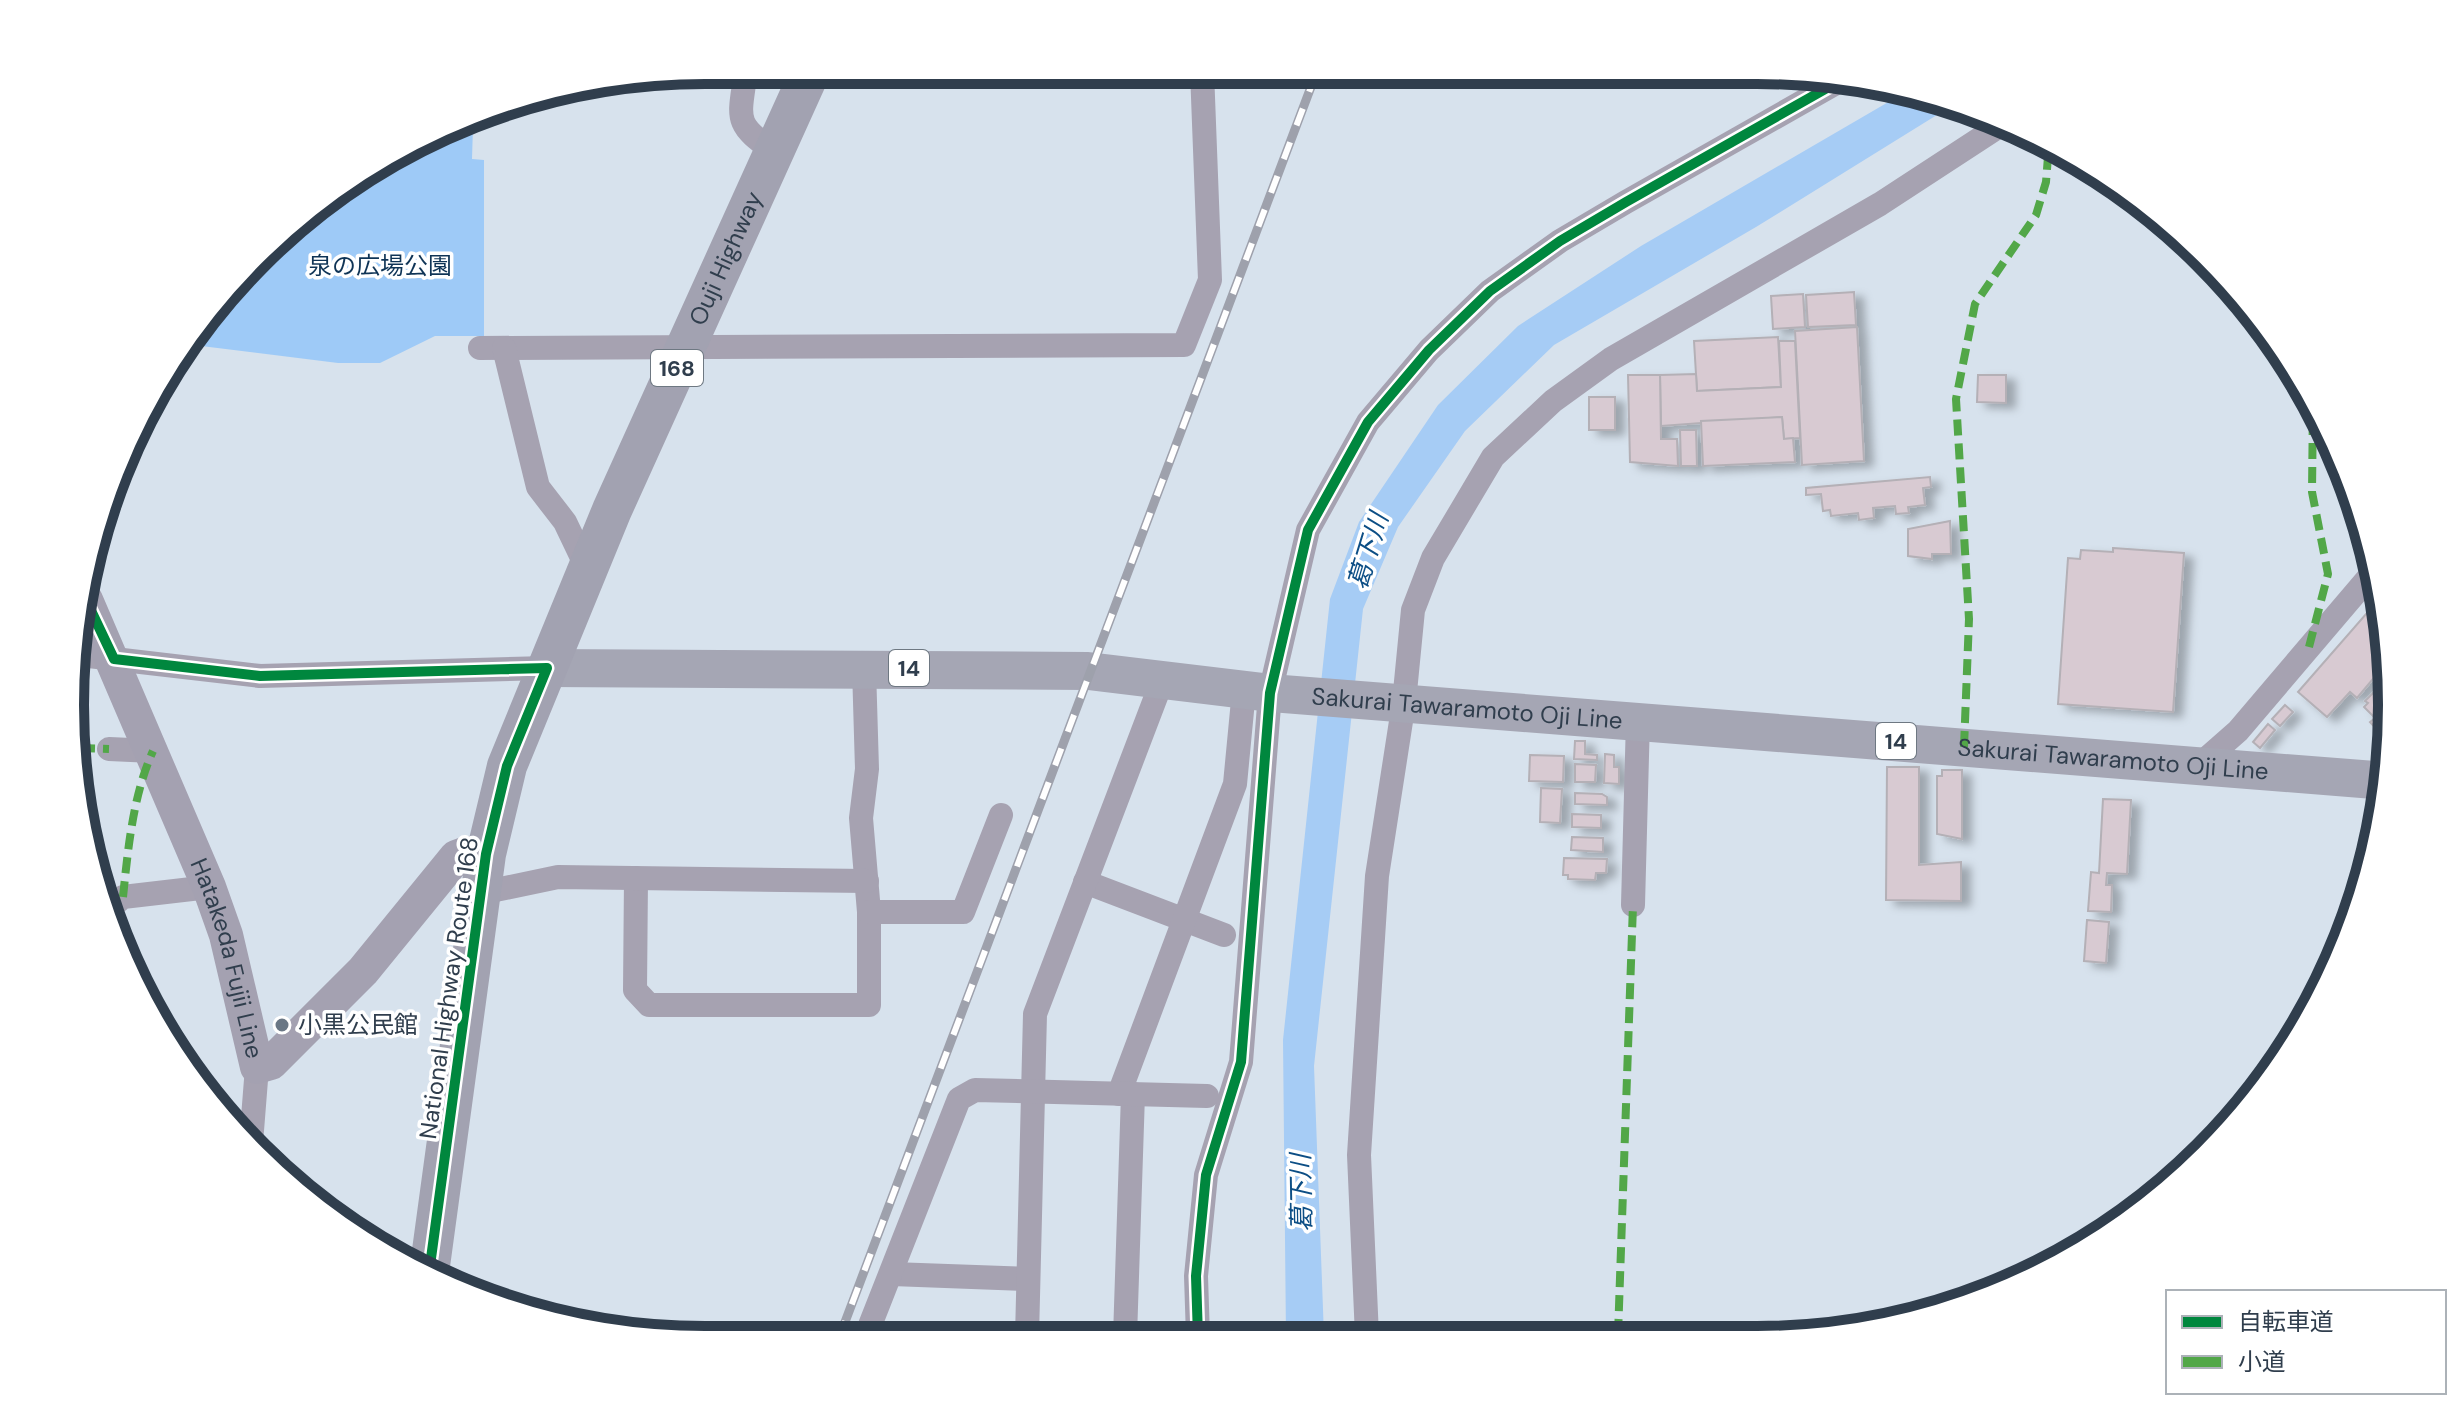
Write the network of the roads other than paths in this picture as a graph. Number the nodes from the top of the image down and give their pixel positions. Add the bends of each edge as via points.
1 (744, 84) edge
2 (805, 84) edge
3 (1202, 84) edge
4 (1827, 88) edge
5 (1993, 130) edge
6 (774, 151) junction
7 (686, 347) junction
8 (587, 568) junction
9 (2365, 581) edge
10 (91, 611) edge
11 (86, 656) edge
12 (114, 659) junction
13 (547, 668) junction
14 (864, 668) junction
15 (1162, 681) junction
16 (1257, 691) junction
17 (1404, 702) junction
18 (1638, 719) junction
19 (109, 749) dead end
20 (153, 751) junction
21 (2197, 767) junction
22 (2374, 780) edge
23 (1001, 815) dead end
24 (486, 854) junction
25 (636, 878) junction
26 (867, 881) junction
27 (1085, 882) junction
28 (209, 887) junction
29 (481, 893) junction
30 (116, 903) edge
31 (1633, 905) dead end
32 (869, 912) junction
33 (1184, 919) junction
34 (1224, 935) dead end
35 (257, 1067) junction
36 (1033, 1092) junction
37 (1126, 1094) junction
38 (1207, 1096) dead end
39 (252, 1129) edge
40 (430, 1262) edge
41 (892, 1274) junction
42 (1028, 1279) junction
43 (870, 1326) edge
44 (1027, 1326) edge
45 (1125, 1326) edge
46 (1198, 1326) edge
47 (1367, 1326) edge

1 - 6 street via 741,116 746,132
2 - 6 highway, Ouji Highway / 168
3 - 7 street via 1210,280 1184,345
4 - 16 street via 1560,241 1490,291 1429,350 1368,422 1308,530
5 - 17 street via 1880,204 1611,359 1553,401 1493,457 1433,558 1413,610
6 - 7 highway, Ouji Highway / 168
7 - 8 highway, Ouji Highway / 168
7 - 8 street via 492,348 538,487 565,522
8 - 13 highway, Ouji Highway / 168
9 - 21 street via 2238,731
10 - 12 main road, Hatakeda Fujii Line
11 - 12 street
12 - 13 street via 260,676
12 - 20 main road, Hatakeda Fujii Line
13 - 14 main road, Sakurai Tawaramoto Oji Line / 14
13 - 24 highway, National Highway Route 168 / 168 via 507,766
14 - 15 main road, Sakurai Tawaramoto Oji Line / 14 via 1088,671
14 - 26 street via 867,769 861,818
15 - 16 main road, Sakurai Tawaramoto Oji Line / 14
15 - 27 street
16 - 17 main road, Sakurai Tawaramoto Oji Line / 14
16 - 33 street via 1235,784
16 - 46 street via 1241,1062 1206,1175 1196,1276
17 - 18 main road, Sakurai Tawaramoto Oji Line / 14
17 - 47 street via 1377,876 1361,1084
18 - 21 main road, Sakurai Tawaramoto Oji Line / 14
18 - 31 street
19 - 20 street
20 - 28 main road, Hatakeda Fujii Line
21 - 22 main road, Sakurai Tawaramoto Oji Line / 14
23 - 32 street via 963,912
24 - 29 highway, National Highway Route 168 / 168
24 - 35 main road, Hatakeda Fujii Line via 456,857 363,971 271,1063
25 - 26 street
25 - 29 street via 558,877
25 - 32 street via 635,990 649,1005 869,1005
26 - 32 street
27 - 33 street
27 - 36 street via 1035,1014
28 - 30 street via 123,897
28 - 35 main road, Hatakeda Fujii Line via 226,935
29 - 40 highway, National Highway Route 168 / 168
33 - 34 street
33 - 37 street
35 - 39 street
36 - 37 street
36 - 41 street via 975,1090 959,1099
36 - 42 street
37 - 38 street
37 - 45 street
41 - 42 street
41 - 43 street
42 - 44 street

